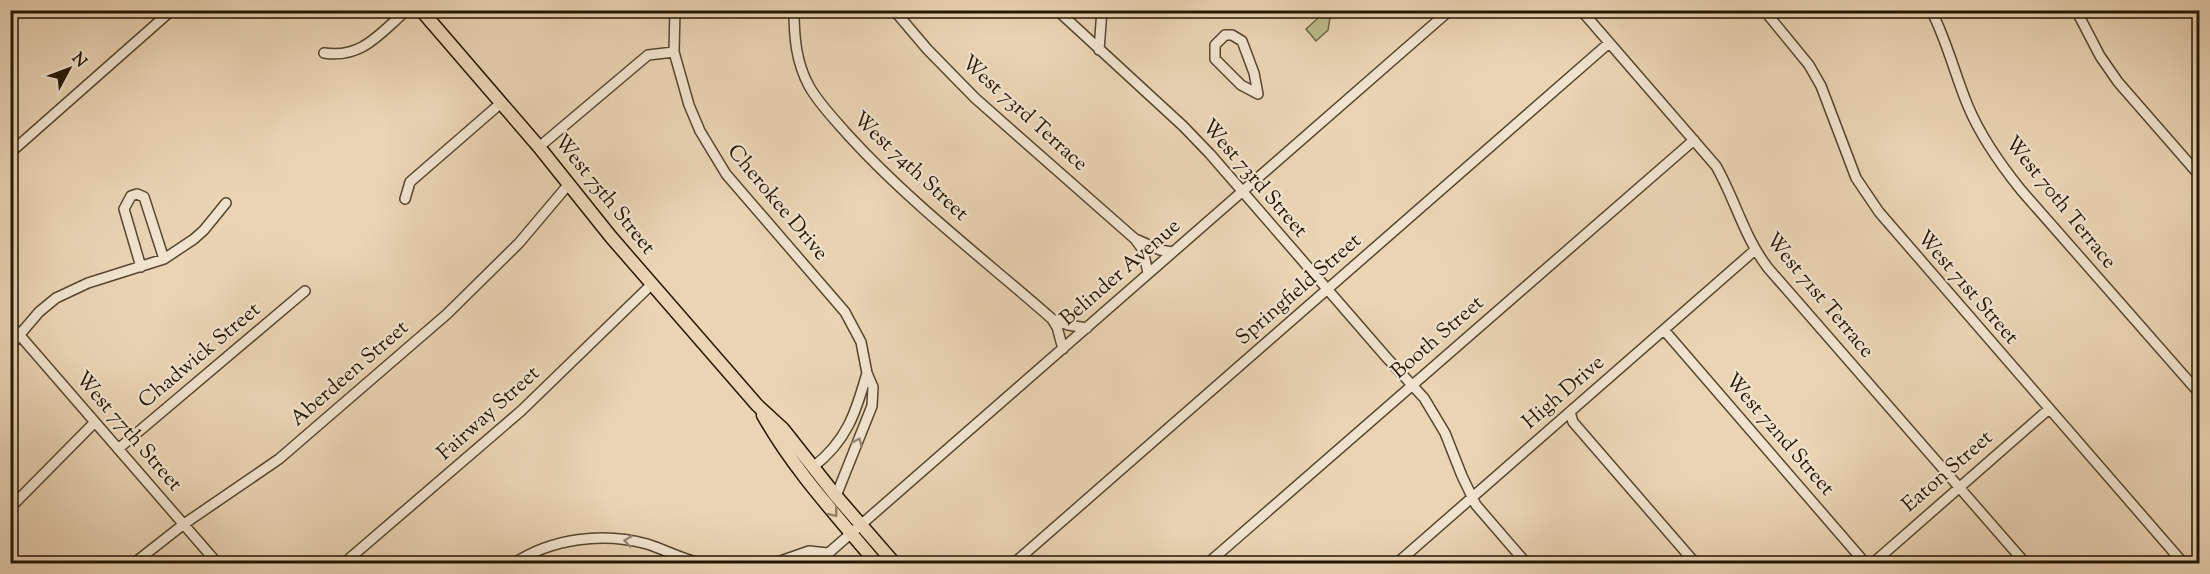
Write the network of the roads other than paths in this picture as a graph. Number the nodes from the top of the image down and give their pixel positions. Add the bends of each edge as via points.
1 (172, 10) edge
2 (407, 10) edge
3 (421, 10) edge
4 (675, 10) edge
5 (794, 10) edge
6 (894, 10) edge
7 (1057, 10) edge
8 (1102, 10) edge
9 (1450, 10) edge
10 (1581, 10) edge
11 (1764, 10) edge
12 (1930, 10) edge
13 (2076, 10) edge
14 (1609, 43) junction
15 (1099, 50) junction
16 (674, 52) junction
17 (324, 53) dead end
18 (1258, 94) joint
19 (501, 103) junction
20 (1694, 140) junction
21 (539, 147) junction
22 (10, 153) edge
23 (2199, 176) edge
24 (568, 185) junction
25 (1243, 192) junction
26 (405, 200) dead end
27 (226, 203) dead end
28 (1135, 239) junction
29 (1755, 250) junction
30 (1172, 252) junction
31 (164, 259) junction
32 (141, 267) junction
33 (1148, 273) junction
34 (652, 284) junction
35 (1327, 290) junction
36 (305, 291) dead end
37 (1052, 319) junction
38 (10, 324) edge
39 (1086, 328) junction
40 (1664, 330) junction
41 (20, 335) junction
42 (10, 346) edge
43 (1063, 349) junction
44 (867, 373) junction
45 (1412, 386) junction
46 (2199, 394) edge
47 (757, 405) junction
48 (2049, 409) junction
49 (1570, 412) junction
50 (95, 422) junction
51 (118, 449) junction
52 (813, 467) junction
53 (1959, 487) junction
54 (836, 496) junction
55 (1472, 497) junction
56 (10, 508) edge
57 (184, 524) junction
58 (856, 529) junction
59 (828, 553) junction
60 (533, 554) junction
61 (133, 564) edge
62 (218, 564) edge
63 (343, 564) edge
64 (513, 564) edge
65 (540, 564) edge
66 (704, 564) edge
67 (772, 564) edge
68 (816, 564) edge
69 (877, 564) edge
70 (895, 564) edge
71 (1013, 564) edge
72 (1207, 564) edge
73 (1396, 564) edge
74 (1527, 564) edge
75 (1696, 564) edge
76 (1866, 564) edge
77 (1872, 564) edge
78 (2026, 564) edge
79 (2184, 564) edge

1 - 22 street
2 - 17 street via 365,47 344,54
3 - 19 main road, West 75th Street
4 - 16 street, Cherokee Drive
5 - 37 street, West 74th Street via 794,35 802,69 831,116 898,185
6 - 28 street, West 73rd Terrace via 975,98
7 - 15 street, West 73rd Street
8 - 15 street
9 - 25 street, Belinder Avenue
10 - 14 street, West 71st Terrace
11 - 48 street, West 71st Street via 1821,86 1856,178 1868,198
12 - 46 street, West 70th Terrace via 1968,106 1998,161
13 - 23 street via 2118,82
14 - 20 street, West 71st Terrace
14 - 35 street, Springfield Street
15 - 25 street, West 73rd Street via 1183,126
16 - 21 street via 648,55
16 - 44 street, Cherokee Drive via 689,105 710,150 726,174 845,312 861,342
18 - 18 street via 1242,41 1232,34 1221,37 1215,45 1215,59 1241,85
19 - 21 main road, West 75th Street
19 - 26 street via 410,182
20 - 29 street, West 71st Terrace via 1727,185
20 - 45 street, Booth Street
21 - 24 main road, West 75th Street
24 - 34 main road, West 75th Street
24 - 57 street, Aberdeen Street via 519,243 447,314 279,459
25 - 30 street, Belinder Avenue
25 - 35 street, West 73rd Street
27 - 31 street via 204,230
28 - 30 street, West 73rd Terrace
28 - 33 street, West 73rd Terrace via 1143,250
29 - 40 street, High Drive
29 - 53 street, West 71st Terrace
30 - 33 street, Belinder Avenue
31 - 32 street
31 - 32 street via 144,197 131,196 124,208
32 - 41 street via 70,290 39,312
33 - 39 street, Belinder Avenue
34 - 47 main road, West 75th Street
34 - 63 street, Fairway Street via 521,411
35 - 45 street, West 73rd Street
35 - 71 street, Springfield Street
36 - 51 street, Chadwick Street
37 - 39 street, West 74th Street
37 - 43 street, West 74th Street
38 - 41 street, West 77th Street
39 - 43 street, Belinder Avenue
40 - 49 street, High Drive
40 - 76 street, West 72nd Street
41 - 42 street
41 - 50 street, West 77th Street
43 - 58 street, Belinder Avenue
44 - 52 street, Cherokee Drive via 852,420 835,447
54 -> 44 street, Cherokee Drive via 872,405 873,387
45 - 55 street, West 73rd Street via 1437,417
45 - 72 street, Booth Street
47 - 52 main road, West 75th Street via 783,429
47 -> 58 main road, West 75th Street via 776,438
48 - 53 street, Eaton Street
48 - 79 street, West 71st Street
49 - 55 street, High Drive
49 - 75 street via 1573,422
50 - 51 street, West 77th Street
50 - 56 street
51 - 57 street, West 77th Street
52 - 54 main road, West 75th Street
53 - 77 street, Eaton Street
53 - 78 street, West 71st Terrace
54 - 58 main road, West 75th Street
55 - 73 street, High Drive
55 - 74 street, West 73rd Street
57 - 61 street, Aberdeen Street
57 - 62 street, West 77th Street
58 - 59 street, Belinder Avenue
58 - 69 main road, West 75th Street
58 - 70 main road, West 75th Street
59 - 67 street via 809,551
59 - 68 street, Belinder Avenue
60 - 64 street
60 - 65 street
66 -> 60 street via 648,545 600,538 559,543

